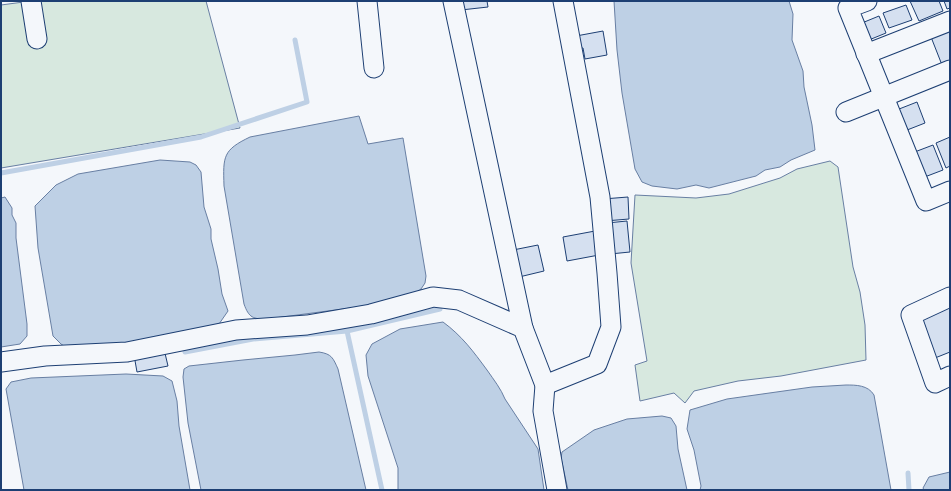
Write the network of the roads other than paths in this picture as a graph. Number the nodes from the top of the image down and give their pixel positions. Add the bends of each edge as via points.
1 (32, 1) edge
2 (367, 1) edge
3 (453, 1) edge
4 (563, 1) edge
5 (867, 1) edge
6 (950, 21) edge
7 (37, 39) dead end
8 (866, 54) junction
9 (374, 68) dead end
10 (950, 70) edge
11 (883, 98) junction
12 (846, 112) dead end
13 (950, 191) edge
14 (950, 297) edge
15 (523, 328) junction
16 (1, 362) edge
17 (950, 376) edge
18 (545, 385) junction
19 (557, 490) edge

1 - 7 street
2 - 9 street
3 - 15 street
4 - 18 street via 600,197 611,326 597,364
5 - 8 street via 848,8
6 - 8 street
8 - 11 street
10 - 11 street
11 - 12 street
11 - 13 street via 926,201
14 - 17 street via 911,315 935,383
15 - 16 street via 459,300 433,296 371,314 307,325 236,330 127,352 45,356
15 - 18 street
18 - 19 street via 543,411

